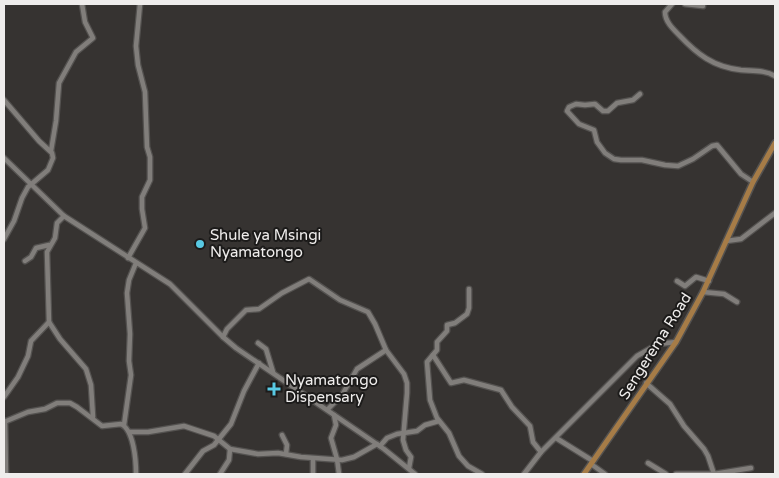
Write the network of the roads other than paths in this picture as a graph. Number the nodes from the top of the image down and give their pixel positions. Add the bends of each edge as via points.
1 (82, 4) edge
2 (140, 4) edge
3 (672, 4) edge
4 (685, 4) edge
5 (703, 6) dead end
6 (775, 76) edge
7 (640, 94) dead end
8 (4, 100) edge
9 (775, 143) edge
10 (51, 151) junction
11 (5, 161) edge
12 (753, 182) junction
13 (30, 184) junction
14 (775, 213) edge
15 (64, 216) junction
16 (4, 239) edge
17 (726, 242) junction
18 (50, 245) junction
19 (128, 258) junction
20 (26, 261) dead end
21 (136, 263) junction
22 (677, 281) dead end
23 (709, 281) junction
24 (469, 289) dead end
25 (703, 292) junction
26 (737, 302) dead end
27 (49, 322) junction
28 (222, 337) junction
29 (676, 342) junction
30 (258, 343) dead end
31 (386, 350) junction
32 (432, 355) junction
33 (259, 363) junction
34 (274, 375) junction
35 (646, 383) junction
36 (4, 397) edge
37 (328, 409) junction
38 (333, 415) junction
39 (93, 417) junction
40 (4, 421) edge
41 (440, 421) junction
42 (124, 425) junction
43 (130, 432) junction
44 (403, 432) junction
45 (282, 435) dead end
46 (556, 438) junction
47 (218, 440) junction
48 (378, 445) junction
49 (230, 449) junction
50 (541, 452) junction
51 (286, 454) junction
52 (313, 459) junction
53 (337, 459) junction
54 (592, 463) junction
55 (648, 464) dead end
56 (409, 468) junction
57 (750, 468) dead end
58 (6, 474) edge
59 (136, 474) edge
60 (186, 474) edge
61 (220, 474) edge
62 (313, 474) edge
63 (339, 474) edge
64 (415, 474) edge
65 (482, 474) edge
66 (524, 474) edge
67 (584, 474) edge
68 (605, 474) edge
69 (666, 474) edge
70 (676, 474) edge
71 (714, 474) edge

1 - 10 street via 85,22 93,38 76,52 60,80
2 - 19 street via 136,46 146,100 150,180 142,197 145,228
3 - 6 street via 665,17 692,50 720,66
4 - 5 street
7 - 12 street via 608,111 595,104 576,104 567,111 579,124 595,131 601,148 614,159 678,166 717,145 741,174
8 - 10 street
9 - 12 main road, Sengerema Road
10 - 13 street via 51,165
11 - 13 street
12 - 17 main road, Sengerema Road
13 - 15 street
13 - 16 street
14 - 17 street via 741,239
15 - 18 street via 57,223 55,238
15 - 19 street
17 - 23 main road, Sengerema Road
18 - 20 street via 36,248
18 - 27 street via 46,255
19 - 21 street
21 - 28 street via 176,289
21 - 42 street via 128,290 131,375
22 - 23 street via 684,286 696,277
23 - 25 main road, Sengerema Road
24 - 32 street via 467,314 447,325 447,331 437,342 438,348
25 - 26 street via 724,294
25 - 29 main road, Sengerema Road
27 - 36 street via 31,341 18,377
27 - 39 street via 86,368 91,384
28 - 31 street via 246,310 259,309 310,279 340,300 368,312
28 - 33 street
29 - 35 main road, Sengerema Road
29 - 46 street via 658,344 637,356
30 - 34 street via 266,349
31 - 37 street via 358,369 342,395
31 - 44 street via 406,377
32 - 41 street via 427,362 430,400
32 - 50 street via 451,383 464,380 501,390 530,426 533,442
33 - 34 street
33 - 47 street via 233,421
34 - 37 street
35 - 54 main road, Sengerema Road
35 - 71 street via 670,404 708,456
37 - 38 street
38 - 48 street
38 - 53 street via 336,425 331,438
39 - 40 street via 70,403 57,402 45,409
39 - 42 street via 102,426
40 - 58 street
41 - 44 street via 417,431
41 - 65 street via 462,460
42 - 43 street
43 - 47 street via 184,426
43 - 59 street
44 - 48 street via 386,438
44 - 56 street via 404,444 411,457
45 - 51 street via 287,445
46 - 50 street
46 - 54 street
47 - 49 street
47 - 60 street via 203,451
48 - 53 street via 345,460
48 - 56 street
49 - 51 street
49 - 61 street via 229,460
50 - 66 street
51 - 52 street
52 - 53 street
52 - 62 street
53 - 63 street
54 - 67 main road, Sengerema Road
54 - 68 street
55 - 69 street
56 - 64 street
57 - 71 street
70 - 71 street

